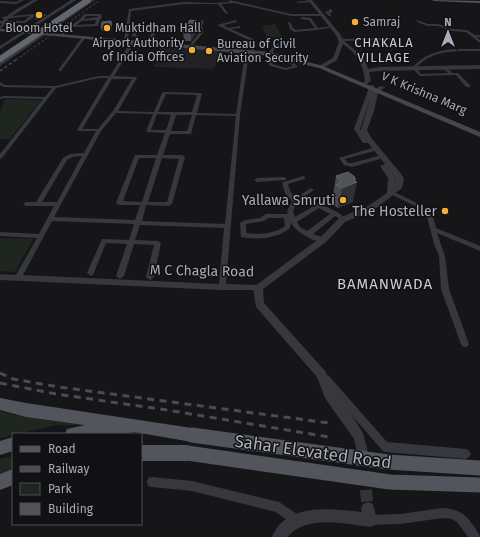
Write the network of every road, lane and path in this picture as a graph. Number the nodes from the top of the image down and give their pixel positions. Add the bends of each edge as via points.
1 (23, 0) edge
2 (74, 0) edge
3 (82, 0) edge
4 (310, 0) edge
5 (434, 0) edge
6 (470, 0) edge
7 (32, 1) edge
8 (94, 1) edge
9 (480, 1) edge
10 (0, 2) edge
11 (218, 2) edge
12 (298, 2) dead end
13 (200, 4) junction
14 (89, 9) dead end
15 (204, 9) dead end
16 (12, 10) junction
17 (17, 11) junction
18 (329, 12) dead end
19 (226, 13) dead end
20 (45, 14) dead end
21 (321, 14) junction
22 (302, 18) dead end
23 (77, 19) junction
24 (82, 19) junction
25 (92, 19) junction
26 (1, 20) edge
27 (7, 20) junction
28 (44, 20) junction
29 (202, 21) dead end
30 (418, 21) dead end
31 (235, 23) dead end
32 (289, 23) dead end
33 (70, 26) junction
34 (82, 26) junction
35 (128, 26) junction
36 (136, 26) junction
37 (239, 27) dead end
38 (332, 27) junction
39 (0, 28) edge
40 (317, 28) junction
41 (227, 29) junction
42 (456, 30) junction
43 (27, 32) junction
44 (46, 33) junction
45 (64, 34) junction
46 (460, 34) dead end
47 (474, 36) junction
48 (480, 36) edge
49 (84, 37) junction
50 (137, 37) dead end
51 (391, 39) dead end
52 (127, 40) junction
53 (150, 41) junction
54 (340, 41) junction
55 (480, 42) edge
56 (132, 44) dead end
57 (192, 44) junction
58 (284, 44) dead end
59 (0, 48) edge
60 (253, 50) junction
61 (480, 50) edge
62 (271, 52) junction
63 (0, 54) edge
64 (279, 58) junction
65 (0, 59) edge
66 (246, 60) dead end
67 (287, 60) junction
68 (0, 64) edge
69 (324, 67) junction
70 (479, 67) edge
71 (414, 68) junction
72 (445, 68) junction
73 (60, 70) dead end
74 (367, 71) junction
75 (451, 74) junction
76 (112, 77) junction
77 (0, 83) edge
78 (373, 86) junction
79 (468, 86) dead end
80 (55, 87) junction
81 (0, 98) edge
82 (46, 98) junction
83 (114, 112) junction
84 (156, 113) junction
85 (174, 113) junction
86 (194, 114) junction
87 (238, 115) junction
88 (362, 129) junction
89 (480, 129) edge
90 (99, 130) junction
91 (168, 132) junction
92 (480, 135) edge
93 (86, 154) junction
94 (376, 155) junction
95 (0, 157) edge
96 (160, 157) junction
97 (282, 172) dead end
98 (303, 178) dead end
99 (257, 180) dead end
100 (284, 181) junction
101 (311, 190) dead end
102 (390, 192) junction
103 (295, 200) junction
104 (26, 204) dead end
105 (38, 204) junction
106 (58, 204) junction
107 (144, 204) junction
108 (334, 213) junction
109 (290, 218) junction
110 (51, 219) junction
111 (344, 219) junction
112 (138, 222) junction
113 (228, 226) junction
114 (433, 229) junction
115 (0, 234) edge
116 (308, 234) junction
117 (41, 236) junction
118 (324, 240) junction
119 (131, 242) junction
120 (480, 249) edge
121 (91, 273) dead end
122 (120, 276) dead end
123 (0, 277) edge
124 (150, 277) dead end
125 (18, 278) junction
126 (222, 287) junction
127 (258, 288) junction
128 (465, 344) dead end
129 (322, 375) junction
130 (0, 404) edge
131 (134, 426) junction
132 (80, 433) edge
133 (12, 444) edge
134 (0, 448) edge
135 (362, 452) tunnel mouth
136 (142, 454) edge
137 (466, 454) dead end
138 (480, 468) edge
139 (12, 477) edge
140 (0, 482) edge
141 (152, 482) dead end
142 (480, 486) edge
143 (369, 515) joint
144 (296, 520) junction
145 (279, 537) edge
146 (475, 537) edge

1 - 10 street via 16,3
2 - 28 street
3 - 63 highway
4 - 12 street
4 - 21 street
5 - 9 main road
6 - 9 main road
7 - 16 street
7 - 17 street
8 - 44 street
8 - 65 highway, bridge
11 - 13 street
11 - 19 street
11 - 21 street via 233,2 291,15
13 - 15 street
13 - 35 street via 184,3 130,10
14 - 23 street
16 - 17 street
16 - 26 street
17 - 27 street
18 - 21 street
20 - 28 street via 36,19
21 - 38 street
22 - 40 street via 310,19
23 - 24 street
23 - 33 street
24 - 25 street
24 - 25 street via 86,15 100,15 100,18
25 - 34 street
26 - 27 street
27 - 27 street via 28,14 34,15 22,23
27 - 39 street
28 - 43 street
29 - 57 street via 200,33
30 - 42 street
31 - 41 street via 221,26
32 - 40 street via 293,30
33 - 34 street
33 - 34 street via 80,20 98,19 97,25
33 - 45 street via 64,29
35 - 36 street
35 - 52 street
36 - 50 street via 134,36
36 - 53 street via 156,26
37 - 41 street
38 - 40 street
38 - 54 street
39 - 43 main road
41 - 60 street via 252,40
42 - 46 street
42 - 47 street via 467,31
43 - 44 main road
43 - 59 street
44 - 45 main road, V K Krishna Marg
44 - 49 main road, V K Krishna Marg
44 - 68 street
45 - 52 main road, V K Krishna Marg
47 - 48 street
47 - 55 street
49 - 52 main road, V K Krishna Marg
49 - 73 street
51 - 54 street
52 - 53 main road, V K Krishna Marg
52 - 64 main road, V K Krishna Marg via 246,51
53 - 57 main road, V K Krishna Marg
54 - 69 street via 335,59
54 - 74 street via 357,51
56 - 76 street
57 - 60 main road, V K Krishna Marg
58 - 62 street via 276,45
60 - 62 main road, V K Krishna Marg
61 - 71 street via 430,55 419,61
62 - 69 main road, V K Krishna Marg via 309,60
64 - 67 main road, V K Krishna Marg
64 - 67 street via 269,61 272,66 284,69 296,67
66 - 87 street
67 - 69 main road, V K Krishna Marg
69 - 78 main road, V K Krishna Marg
70 - 72 street
71 - 72 street
71 - 74 street
71 - 75 street via 420,75
72 - 75 street
74 - 78 street
75 - 79 street via 457,74
76 - 80 street via 94,78
76 - 83 street via 135,78
76 - 90 street via 79,130
77 - 80 street via 4,86
78 - 88 street via 373,106
78 - 89 main road, V K Krishna Marg
78 - 92 main road, V K Krishna Marg
80 - 82 street
81 - 82 street
82 - 95 street
83 - 84 street
83 - 90 street
84 - 85 street
84 - 86 street via 164,93 200,94
84 - 91 street via 148,131
85 - 86 street
85 - 91 street
86 - 87 street
86 - 91 street via 189,132
87 - 113 street
88 - 94 street
88 - 94 street
90 - 93 street
91 - 96 street
93 - 105 street via 72,155 64,159
93 - 106 street
94 - 94 street via 342,158 346,164 352,165
94 - 102 street, M C Chagla Road via 400,179 398,188
96 - 107 street
96 - 107 street via 182,158 169,204
96 - 107 street via 137,156 119,203
97 - 100 street
98 - 100 street
99 - 100 street
100 - 103 street via 288,193
101 - 103 street
102 - 111 street, M C Chagla Road via 371,208
102 - 114 street via 421,207 430,217
103 - 109 street
104 - 105 street
105 - 106 street
106 - 110 street
107 - 112 street
108 - 109 street via 318,205
108 - 111 street
108 - 116 street
109 - 109 street via 288,227 281,232 263,236 243,235 245,222 262,220 266,216
109 - 116 street via 300,231
110 - 112 street
110 - 117 street
111 - 118 street, M C Chagla Road
112 - 113 street
112 - 119 street
113 - 126 street
114 - 120 street
114 - 128 street via 442,256 445,289
115 - 117 street
116 - 118 street
117 - 125 street
118 - 127 street, M C Chagla Road
119 - 121 street via 104,241
119 - 122 street
119 - 124 street via 158,243
123 - 125 street, M C Chagla Road
125 - 126 street, M C Chagla Road
126 - 127 street, M C Chagla Road
127 - 129 street via 259,304
129 - 135 street via 324,390 350,423 359,438
129 - 137 street via 385,447
130 - 131 main road, Sahar Elevated Road
131 - 132 main road
131 - 138 main road, Sahar Elevated Road, bridge via 388,462
133 - 134 main road
136 - 142 main road, Sahar Elevated Road, bridge via 187,454 390,482
139 - 140 main road
141 - 144 street via 199,487 279,507
143 - 144 street via 315,516
143 - 146 street via 401,519 452,514 460,518
144 - 145 street

